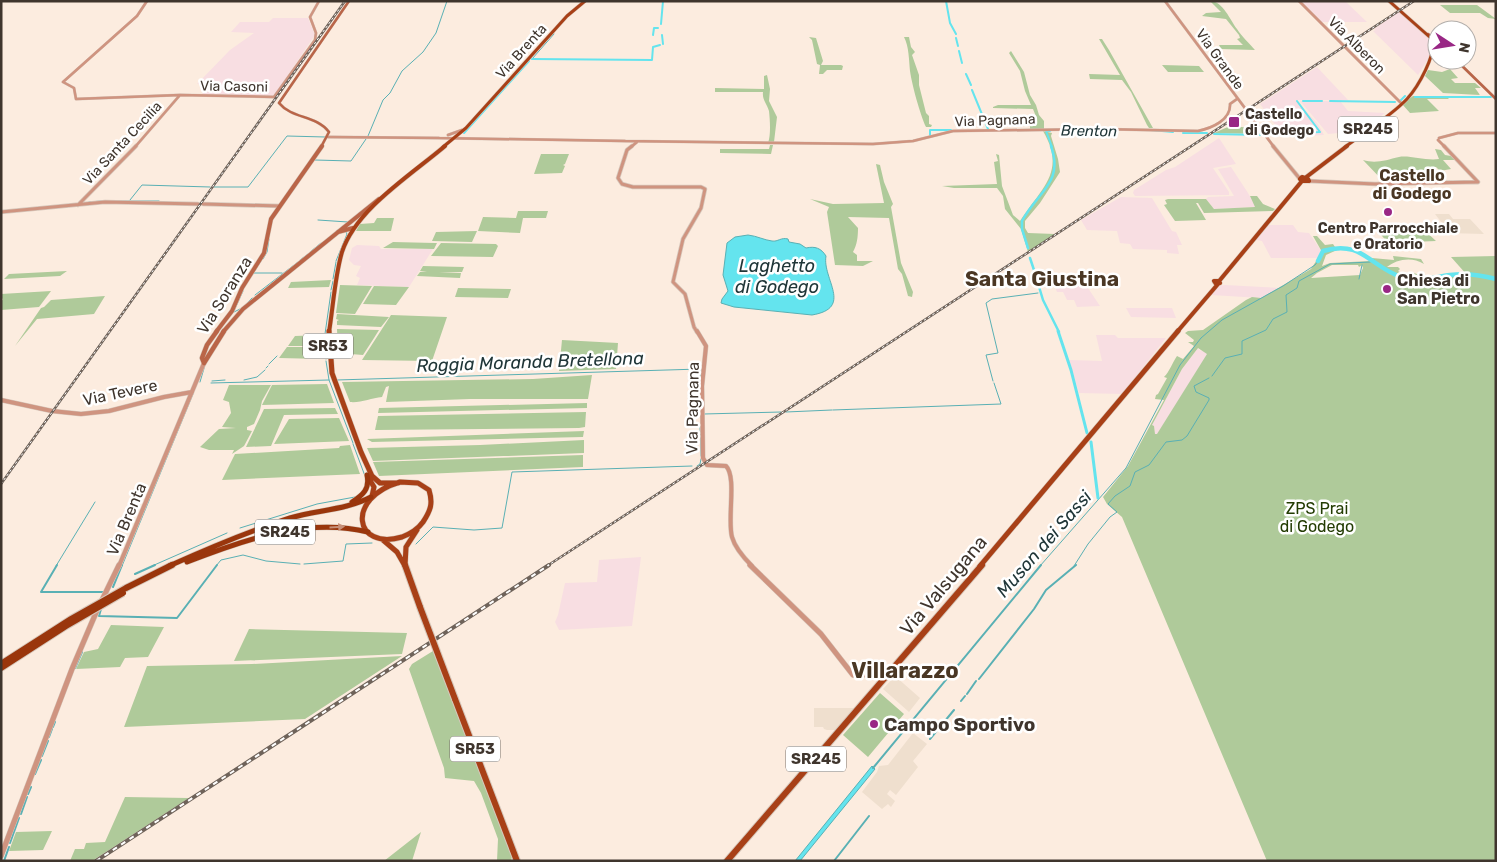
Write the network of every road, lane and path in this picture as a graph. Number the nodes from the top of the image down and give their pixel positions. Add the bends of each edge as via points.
1 (147, 1) edge
2 (319, 1) edge
3 (349, 1) edge
4 (585, 1) edge
5 (1165, 1) edge
6 (1299, 1) edge
7 (1389, 1) edge
8 (1427, 33) edge
9 (1427, 63) edge
10 (1467, 70) edge
11 (180, 95) junction
12 (1496, 98) edge
13 (1237, 102) junction
14 (1401, 103) junction
15 (476, 117) junction
16 (1496, 133) edge
17 (455, 136) junction
18 (328, 138) junction
19 (438, 138) joint
20 (642, 141) joint
21 (634, 142) junction
22 (652, 142) junction
23 (434, 155) junction
24 (1305, 179) junction
25 (382, 196) junction
26 (198, 204) dead end
27 (202, 204) dead end
28 (78, 205) junction
29 (280, 206) junction
30 (1, 212) edge
31 (353, 228) junction
32 (343, 229) junction
33 (348, 237) junction
34 (204, 363) junction
35 (192, 392) junction
36 (1, 400) edge
37 (702, 414) joint
38 (361, 452) junction
39 (367, 476) junction
40 (398, 483) junction
41 (371, 497) junction
42 (298, 516) junction
43 (420, 526) junction
44 (368, 532) junction
45 (378, 537) junction
46 (406, 571) junction
47 (124, 591) junction
48 (1, 664) edge
49 (1, 668) edge
50 (888, 676) junction
51 (1, 856) edge
52 (517, 861) edge
53 (727, 861) edge

1 - 11 street via 137,16 63,83 74,88 77,99
2 - 11 street, Via Casoni via 310,17 316,36 274,97
3 - 18 main road via 280,103 282,107 326,127
4 - 15 main road, Via Brenta / SR53 via 567,16
5 - 13 street, Via Grande
6 - 14 street, Via Alberon
7 - 8 main road, SR245
9 - 14 main road, SR245 via 1412,93
10 - 12 main road
11 - 28 street, Via Santa Cecilia via 147,136
13 - 22 street, Via Pagnana via 1230,104 1228,116 1198,131 953,131 913,141 873,144
13 - 24 street, Via Grande
14 - 24 main road, SR245
15 - 17 main road, Via Brenta / SR53
15 - 17 main road, Via Brenta / SR53
16 - 24 street via 1458,133 1440,139 1478,182 1375,184
17 - 19 street
17 - 21 street, Via Pagnana
17 - 23 main road, Via Brenta / SR53
17 - 23 main road, Via Brenta / SR53
18 - 19 street
18 - 29 main road, Via Soranza
20 - 21 street
20 - 22 street, Via Pagnana
21 - 22 street, Via Pagnana
21 - 37 street, Via Pagnana via 627,151 618,178 622,184 633,188 705,189 701,208 683,238 673,281 685,294 694,327 706,346
23 - 25 main road, Via Brenta / SR53
24 - 50 main road, Via Valsugana / SR245
25 - 31 main road, SR53
25 - 32 main road, Via Brenta
26 - 28 street via 114,202
27 - 29 street
28 - 30 street
29 - 34 main road, Via Soranza via 268,225 264,253 232,310 207,345 202,358
31 - 32 main road, Via Brenta
31 - 33 main road, SR53
32 - 33 main road via 348,232
32 - 34 main road, Via Brenta via 243,309 219,337
33 - 38 main road, SR53 via 338,272 328,346 336,389
34 - 35 street, Via Brenta
35 - 36 street, Via Tevere via 89,413 54,411
35 - 51 street, Via Brenta via 121,562 89,626
37 - 50 street, Via Pagnana via 703,461 709,466 730,469 730,531 737,547 759,574 839,655 853,675
38 - 39 main road
38 - 40 main road, SR53 via 375,480 386,484
39 - 41 main road via 374,488
39 - 42 highway, SR245 via 368,488 357,499
40 - 41 main road via 384,487
40 - 43 main road, SR53 via 418,483 431,493 432,509
41 - 42 highway, SR245
41 - 44 main road via 362,515
42 - 47 highway, SR245 via 199,554
43 - 45 main road via 399,537
43 - 46 main road, SR53 via 407,545 404,556
44 - 45 main road, SR53
47 -> 44 highway, SR245 via 202,556 262,537 296,530 344,527
45 - 46 main road, SR53 via 393,547
46 - 52 main road, SR53, bridge
47 - 48 highway, SR245, bridge via 71,619
47 - 49 highway, SR245, bridge
50 - 53 main road, Via Valsugana / SR245

